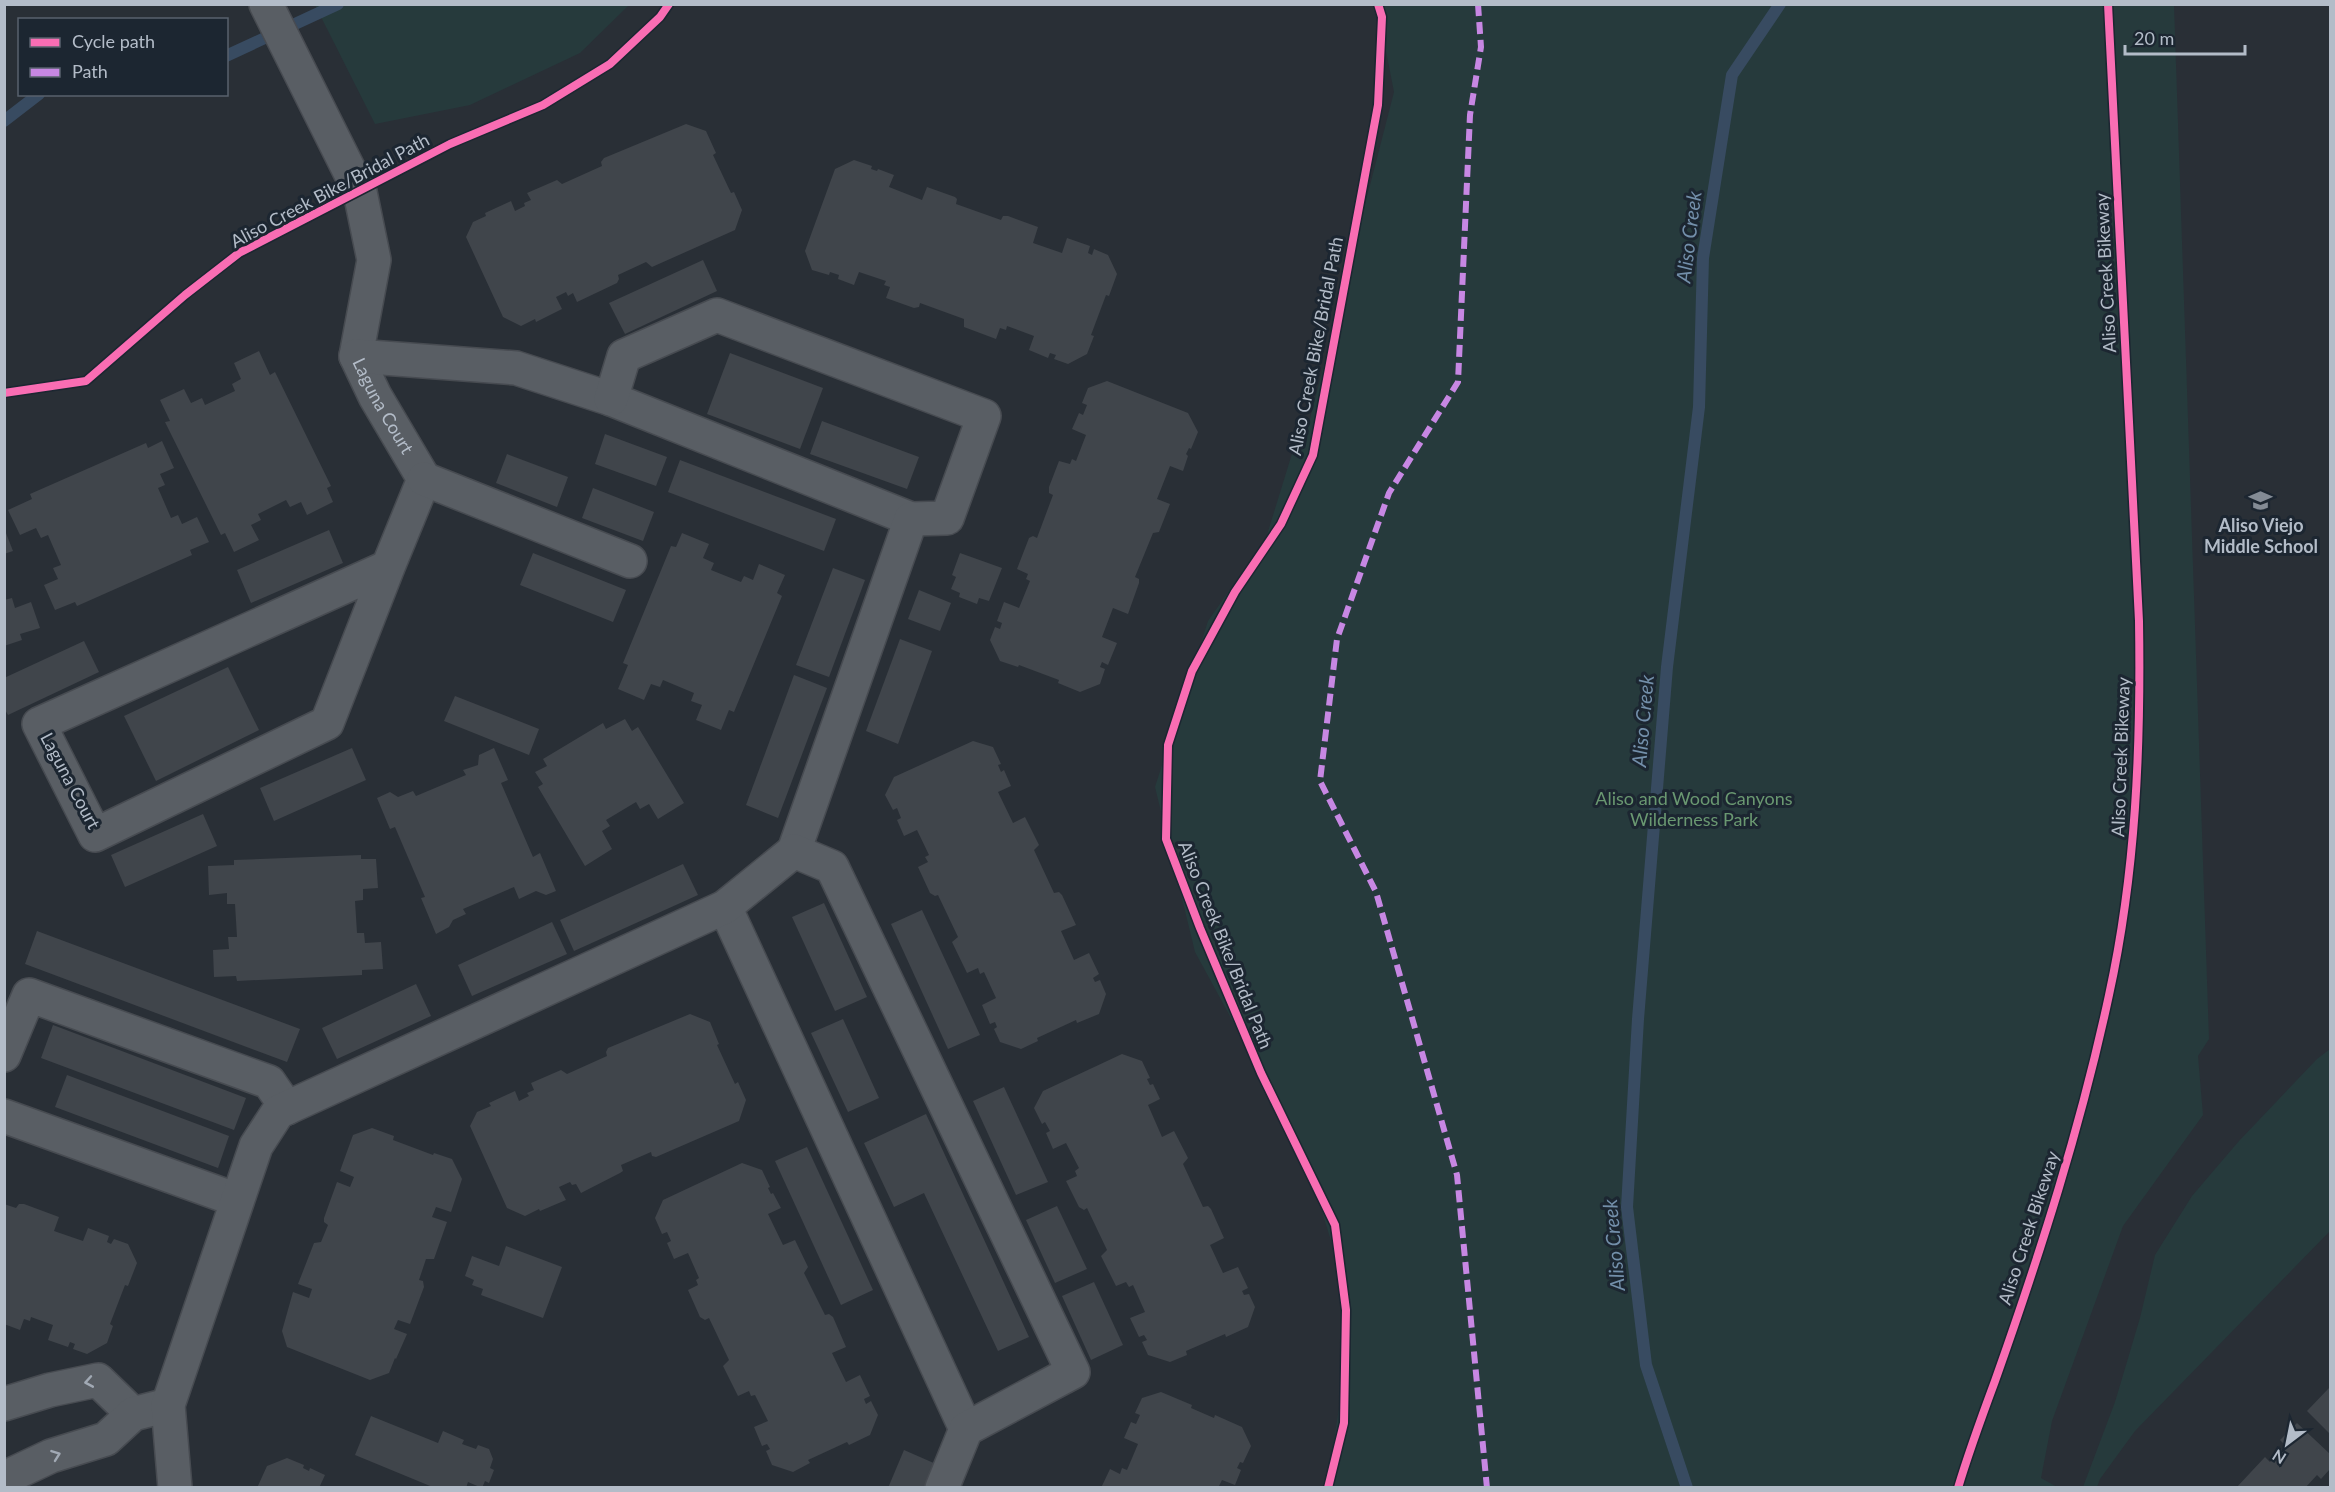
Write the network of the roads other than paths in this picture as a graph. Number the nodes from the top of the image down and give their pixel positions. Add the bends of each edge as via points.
1 (266, 4) edge
2 (356, 356) junction
3 (611, 399) junction
4 (424, 480) junction
5 (911, 519) junction
6 (630, 561) dead end
7 (388, 567) junction
8 (794, 851) junction
9 (725, 907) junction
10 (4, 1055) edge
11 (287, 1108) junction
12 (4, 1116) edge
13 (237, 1200) junction
14 (4, 1404) edge
15 (168, 1405) junction
16 (133, 1414) junction
17 (966, 1429) junction
18 (4, 1482) edge
19 (175, 1488) edge
20 (942, 1488) edge

1 - 2 street, Laguna Court via 360,192 374,260
2 - 3 street via 516,368
2 - 4 street, Laguna Court
3 - 5 street
3 - 5 street via 624,356 717,315 984,416 947,518
4 - 6 street
4 - 7 street, Laguna Court
5 - 8 street
7 - 7 street, Laguna Court via 39,724 95,835 327,723
8 - 9 street
8 - 17 street via 832,867 1073,1372
9 - 11 street
9 - 17 street
10 - 11 street via 29,995 269,1082
11 - 13 street via 278,1112 256,1146
12 - 13 street
13 - 15 street
16 -> 14 street via 98,1380
15 - 16 street
15 - 19 street
18 -> 16 street via 51,1456 106,1439
17 - 20 street

